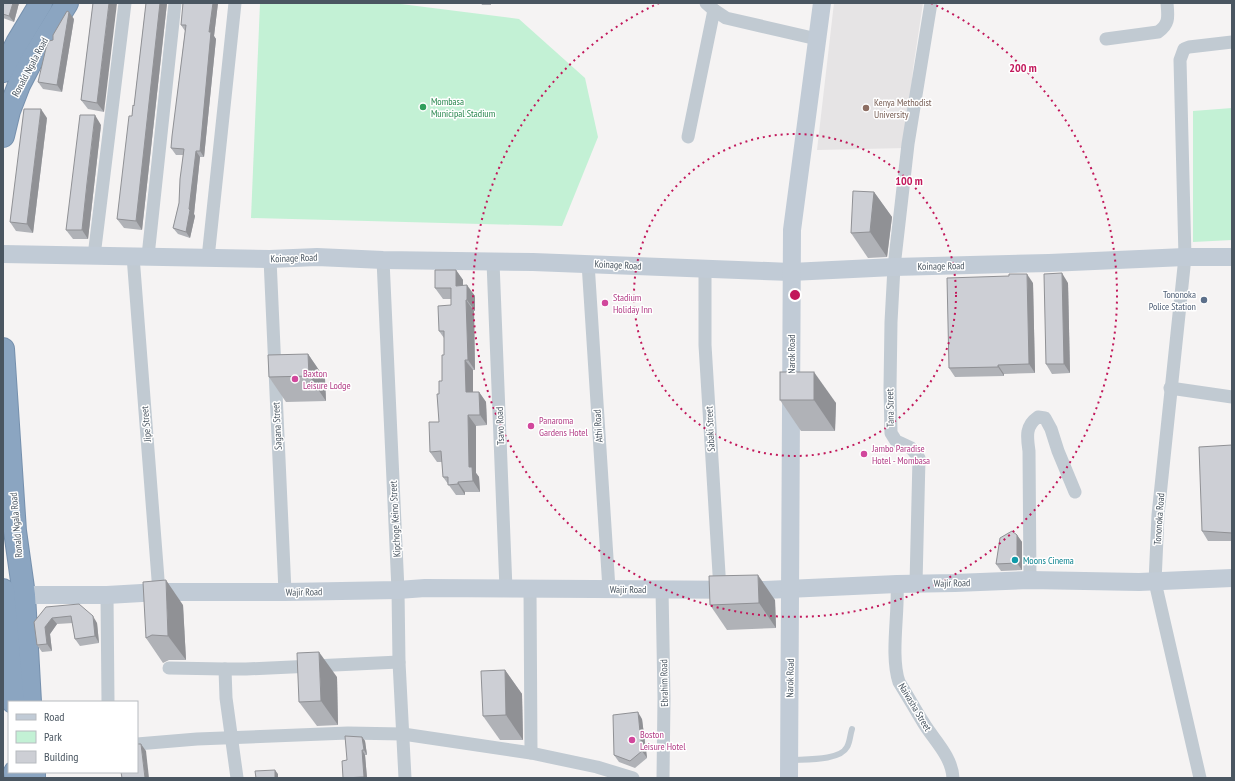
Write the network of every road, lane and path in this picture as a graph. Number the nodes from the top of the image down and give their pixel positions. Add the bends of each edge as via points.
1 (67, 3) edge
2 (125, 3) edge
3 (175, 3) edge
4 (235, 3) edge
5 (822, 3) edge
6 (931, 3) edge
7 (1167, 3) edge
8 (40, 4) edge
9 (710, 6) edge
10 (1106, 38) dead end
11 (817, 39) junction
12 (1232, 42) edge
13 (3, 72) edge
14 (3, 136) edge
15 (688, 137) dead end
16 (3, 254) edge
17 (94, 256) junction
18 (140, 256) junction
19 (1185, 257) junction
20 (1232, 257) edge
21 (208, 258) junction
22 (270, 259) junction
23 (383, 260) junction
24 (493, 262) junction
25 (588, 263) junction
26 (894, 267) junction
27 (705, 268) junction
28 (791, 272) junction
29 (3, 349) edge
30 (1170, 388) junction
31 (1232, 397) edge
32 (1074, 492) dead end
33 (1232, 578) edge
34 (1030, 580) junction
35 (1155, 582) junction
36 (897, 584) junction
37 (916, 584) junction
38 (506, 589) junction
39 (530, 589) junction
40 (609, 589) junction
41 (662, 589) junction
42 (790, 589) junction
43 (3, 590) edge
44 (398, 590) junction
45 (720, 590) junction
46 (160, 592) junction
47 (285, 592) junction
48 (10, 595) edge
49 (107, 595) junction
50 (399, 662) junction
51 (169, 668) dead end
52 (226, 669) junction
53 (13, 701) edge
54 (30, 701) edge
55 (108, 701) edge
56 (852, 729) dead end
57 (403, 734) junction
58 (232, 738) junction
59 (138, 744) edge
60 (531, 753) junction
61 (790, 760) junction
62 (236, 778) edge
63 (405, 778) edge
64 (633, 778) edge
65 (663, 778) edge
66 (789, 778) edge
67 (953, 778) edge
68 (1200, 778) edge

1 - 14 highway, Ronald Ngala Road via 19,85
2 - 17 street
3 - 18 street, Jipe Street
4 - 21 street
5 - 11 street, Narok Road
6 - 26 street via 908,144
7 - 10 street via 1167,23 1158,32
8 - 13 highway via 17,42
9 - 11 street via 726,18
9 - 15 street
11 - 28 street, Narok Road via 792,230
12 - 19 street, Tononoka Road via 1189,47 1184,49 1180,60
16 - 17 street, Koinage Road
17 - 18 street, Koinage Road
18 - 21 street, Koinage Road
18 - 46 street, Jipe Street
19 - 20 street, Koinage Road
19 - 26 street, Koinage Road
19 - 30 street, Tononoka Road
21 - 22 street, Koinage Road
22 - 23 street, Koinage Road via 317,257
22 - 47 street, Sagana Street
23 - 24 street, Koinage Road
23 - 44 street, Kipchoge Keino Street
24 - 25 street, Koinage Road
24 - 38 street, Tsavo Road
25 - 27 street, Koinage Road
25 - 40 street, Athi Road
26 - 28 street, Koinage Road
26 - 37 street, Tana Street via 890,428 892,437 911,448 919,458
27 - 28 street, Koinage Road
27 - 45 street, Sabaki Street via 705,345
28 - 42 street, Narok Road
29 - 48 highway, Ronald Ngala Road via 15,531
30 - 31 street
30 - 35 street, Tononoka Road via 1158,515
32 - 34 street via 1051,429 1045,418 1038,417 1029,426 1027,437
33 - 35 street, Wajir Road
34 - 35 street, Wajir Road
34 - 37 street, Wajir Road
35 - 68 street, Tononoka Road
36 - 37 street, Wajir Road
36 - 42 street, Wajir Road
36 - 67 street, Naivasha Street via 897,676 923,723 942,749 951,767
38 - 39 street, Wajir Road
38 - 44 street, Wajir Road
39 - 40 street, Wajir Road
39 - 60 street
40 - 41 street, Wajir Road
41 - 45 street, Wajir Road
41 - 65 street, Ebrahim Road
42 - 45 street, Wajir Road
42 - 61 street, Narok Road
43 - 48 highway, Ronald Ngala Road
44 - 47 street, Wajir Road
44 - 50 street, Kipchoge Keino Street
46 - 47 street, Wajir Road
46 - 49 street, Wajir Road
48 - 49 street, Wajir Road
48 - 53 highway, Ronald Ngala Road
48 - 54 highway, Ronald Ngala Road
49 - 55 street
50 - 52 street
50 - 57 street, Kipchoge Keino Street
51 - 52 street
52 - 58 street via 226,698
56 - 61 lane via 847,748 842,754
57 - 58 street via 348,733
57 - 60 street
57 - 63 street, Kipchoge Keino Street
58 - 59 street
58 - 62 street
60 - 64 street via 597,767
61 - 66 street, Narok Road

